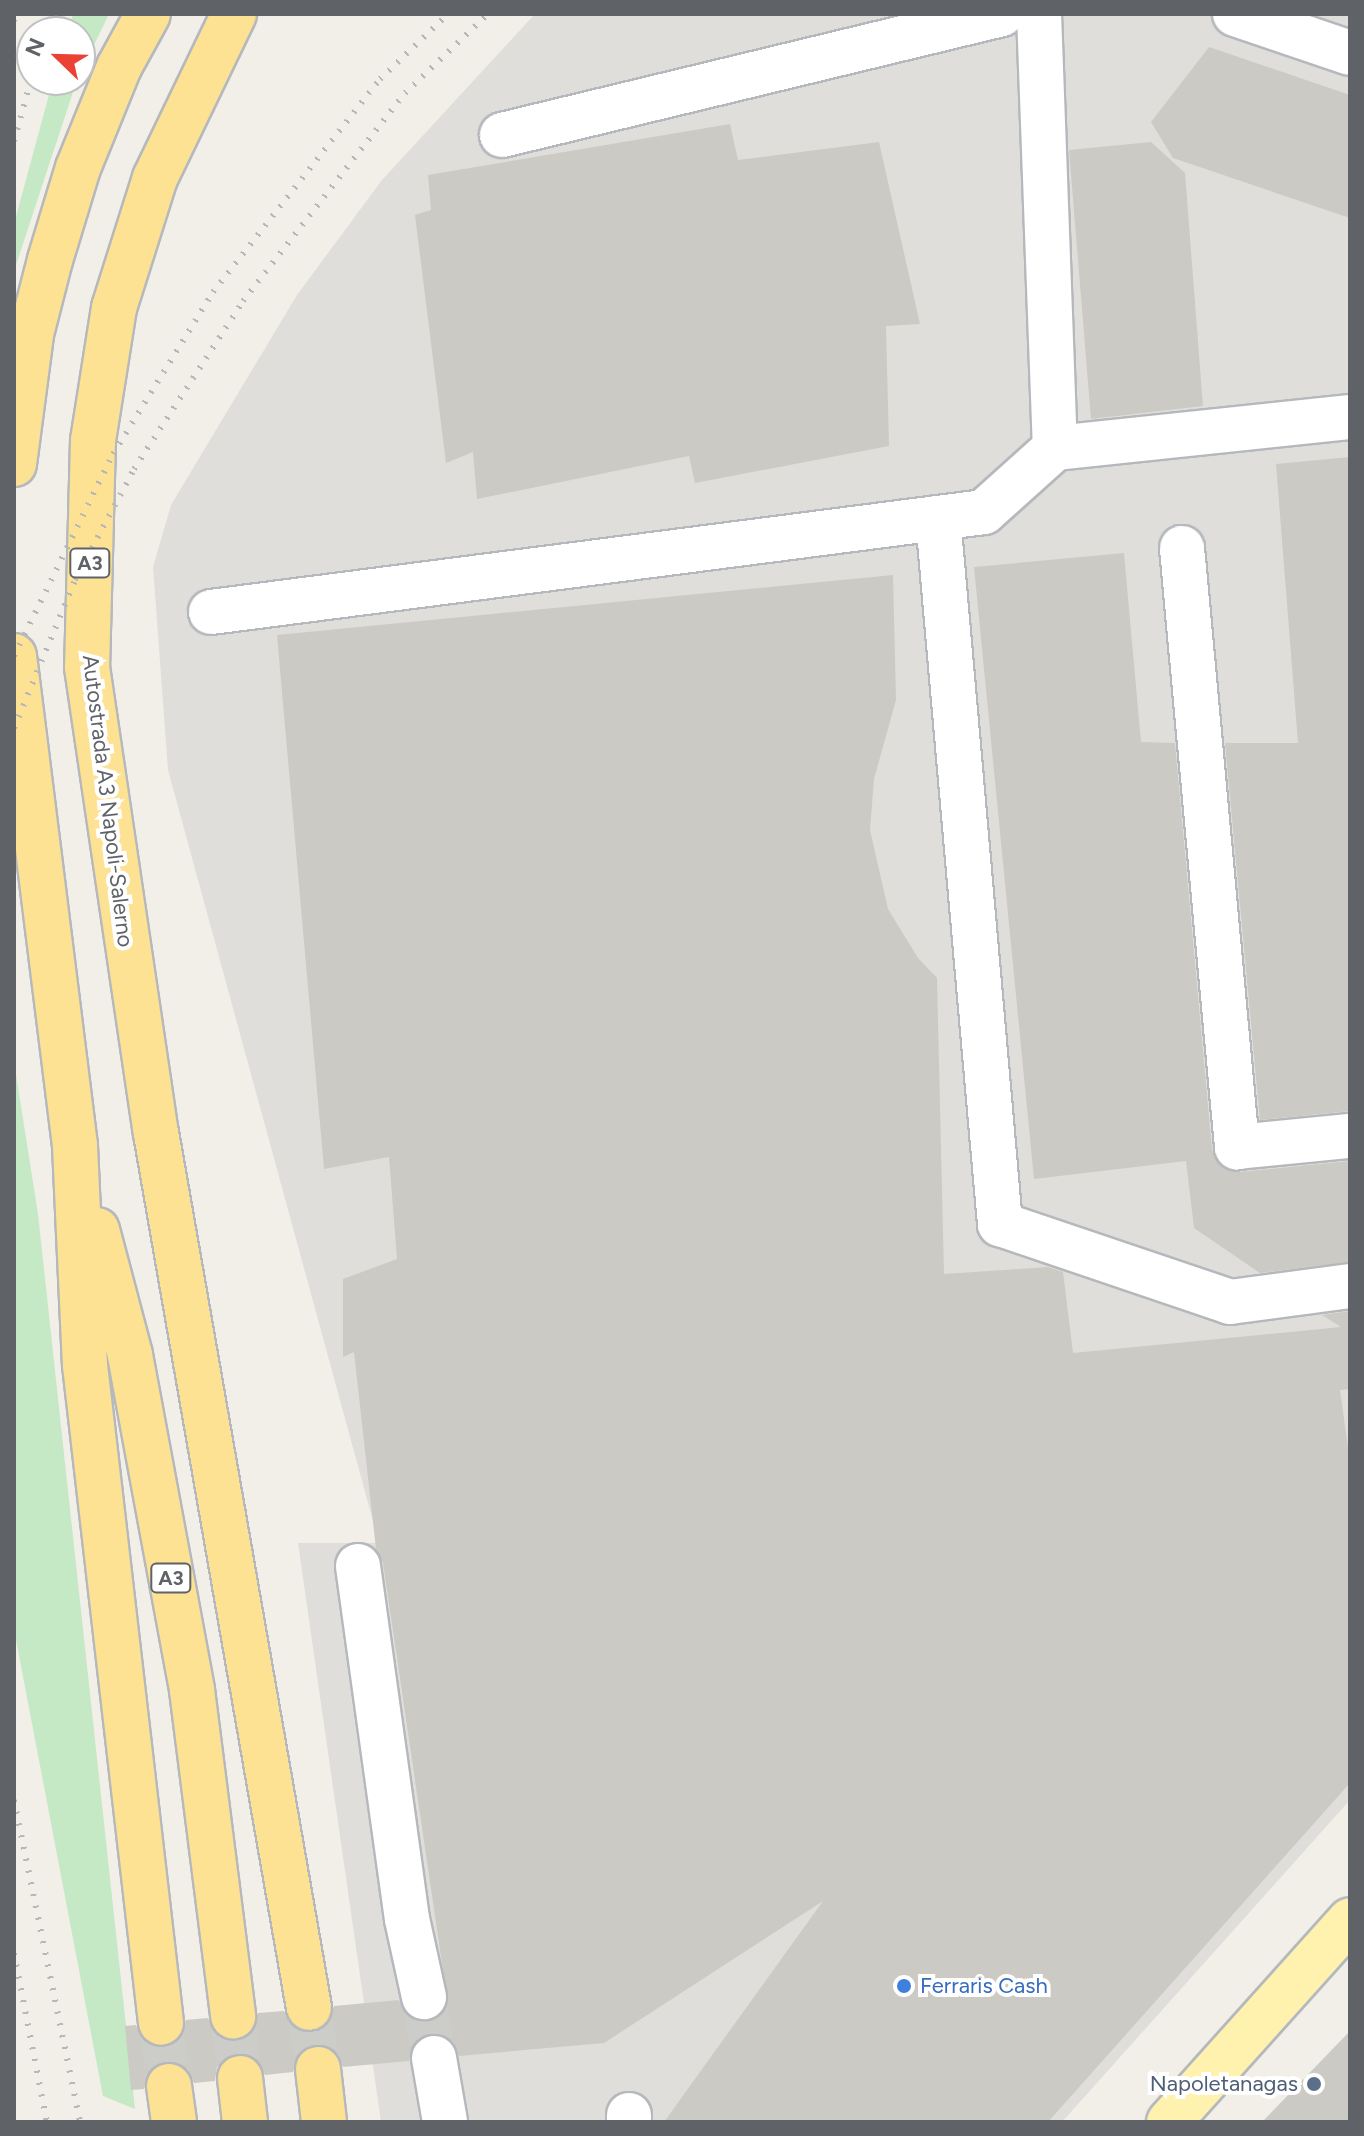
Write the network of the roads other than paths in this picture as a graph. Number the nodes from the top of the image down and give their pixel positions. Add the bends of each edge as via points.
1 (148, 14) edge
2 (234, 14) edge
3 (1002, 14) edge
4 (1039, 14) edge
5 (1235, 14) edge
6 (1350, 53) edge
7 (502, 135) dead end
8 (1350, 417) edge
9 (1055, 448) junction
10 (14, 464) edge
11 (938, 518) junction
12 (1182, 548) dead end
13 (211, 612) dead end
14 (14, 656) edge
15 (1350, 1136) edge
16 (75, 1146) junction
17 (1350, 1286) edge
18 (358, 1566) dead end
19 (1350, 1920) edge
20 (424, 1997) tunnel mouth
21 (309, 2008) tunnel mouth
22 (233, 2016) tunnel mouth
23 (161, 2023) tunnel mouth
24 (434, 2058) tunnel mouth
25 (318, 2069) tunnel mouth
26 (240, 2078) tunnel mouth
27 (245, 2122) edge
28 (324, 2122) edge
29 (445, 2122) edge
30 (1169, 2122) edge

1 - 10 highway via 119,67 78,168 50,260 31,334
2 - 21 highway, Autostrada A3 Napoli-Salerno / A3 via 187,104 132,244 100,379 93,441 87,667 156,1133
3 - 7 lane
4 - 9 lane
5 - 6 lane
8 - 9 lane
9 - 11 lane via 984,512
11 - 13 lane
11 - 17 lane via 1000,1224 1230,1302
12 - 15 lane via 1237,1147
14 - 16 highway, A3
16 - 22 highway, A3 via 130,1355 192,1690
16 - 23 highway, A3 via 85,1365
18 - 20 lane via 407,1919
19 - 30 main road
24 - 29 lane
25 - 28 highway
26 - 27 highway

